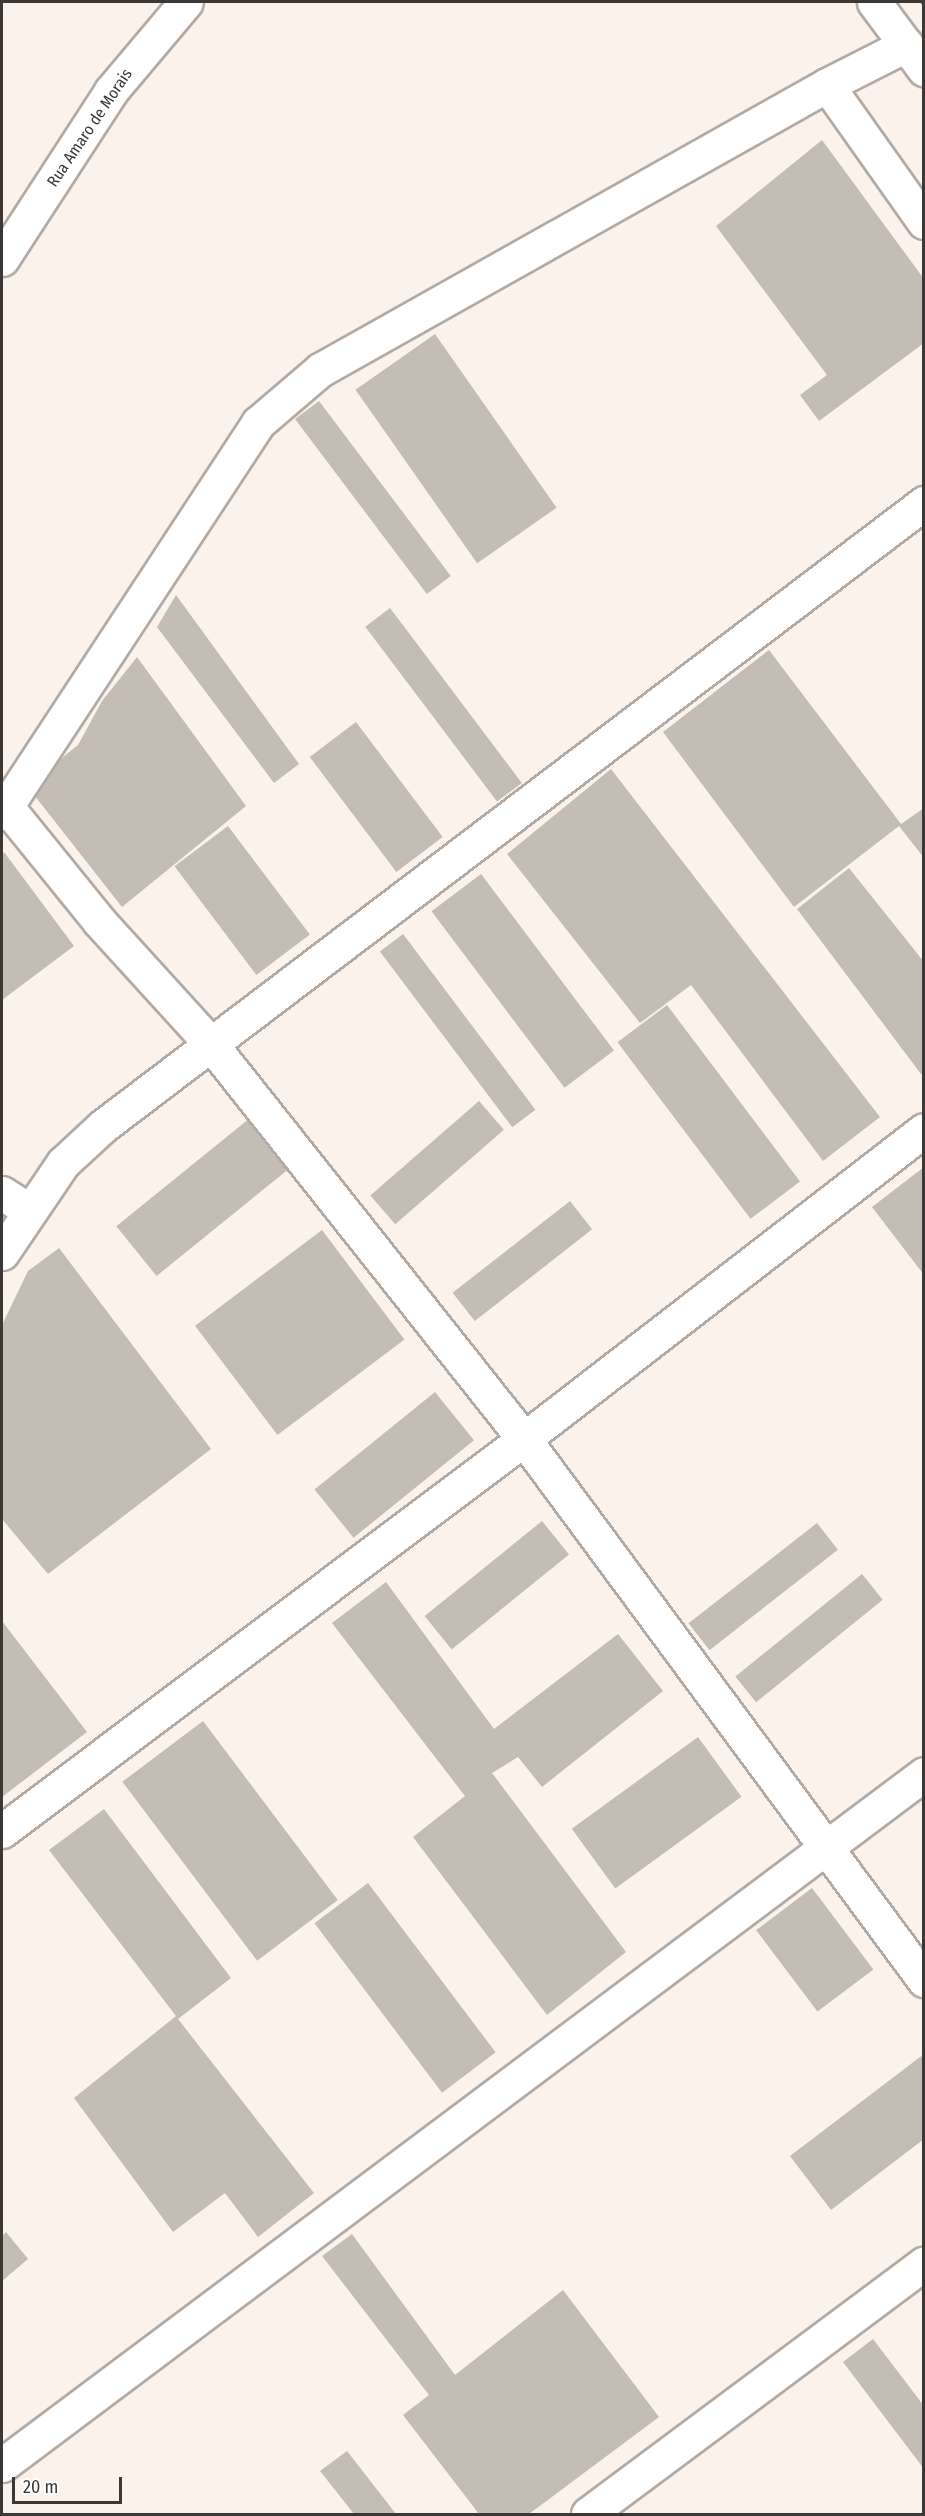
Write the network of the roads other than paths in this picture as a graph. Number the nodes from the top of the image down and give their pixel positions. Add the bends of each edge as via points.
1 (186, 2) edge
2 (874, 2) edge
3 (915, 57) edge
4 (827, 85) junction
5 (924, 222) edge
6 (2, 259) edge
7 (924, 503) edge
8 (4, 809) edge
9 (210, 1043) junction
10 (924, 1130) edge
11 (15, 1201) edge
12 (2, 1253) edge
13 (524, 1439) junction
14 (924, 1774) edge
15 (2, 1831) edge
16 (827, 1849) junction
17 (924, 1980) edge
18 (924, 2264) edge
19 (2, 2465) edge
20 (588, 2514) edge

1 - 6 street, Rua Amaro de Morais via 111,91
2 - 3 street
3 - 4 street
4 - 5 street
4 - 8 street via 358,346 285,397 258,423
7 - 9 street
8 - 9 street
9 - 11 street
9 - 13 street
10 - 13 street
11 - 12 street
13 - 15 street
13 - 16 street
14 - 16 street
16 - 17 street
16 - 19 street
18 - 20 street

